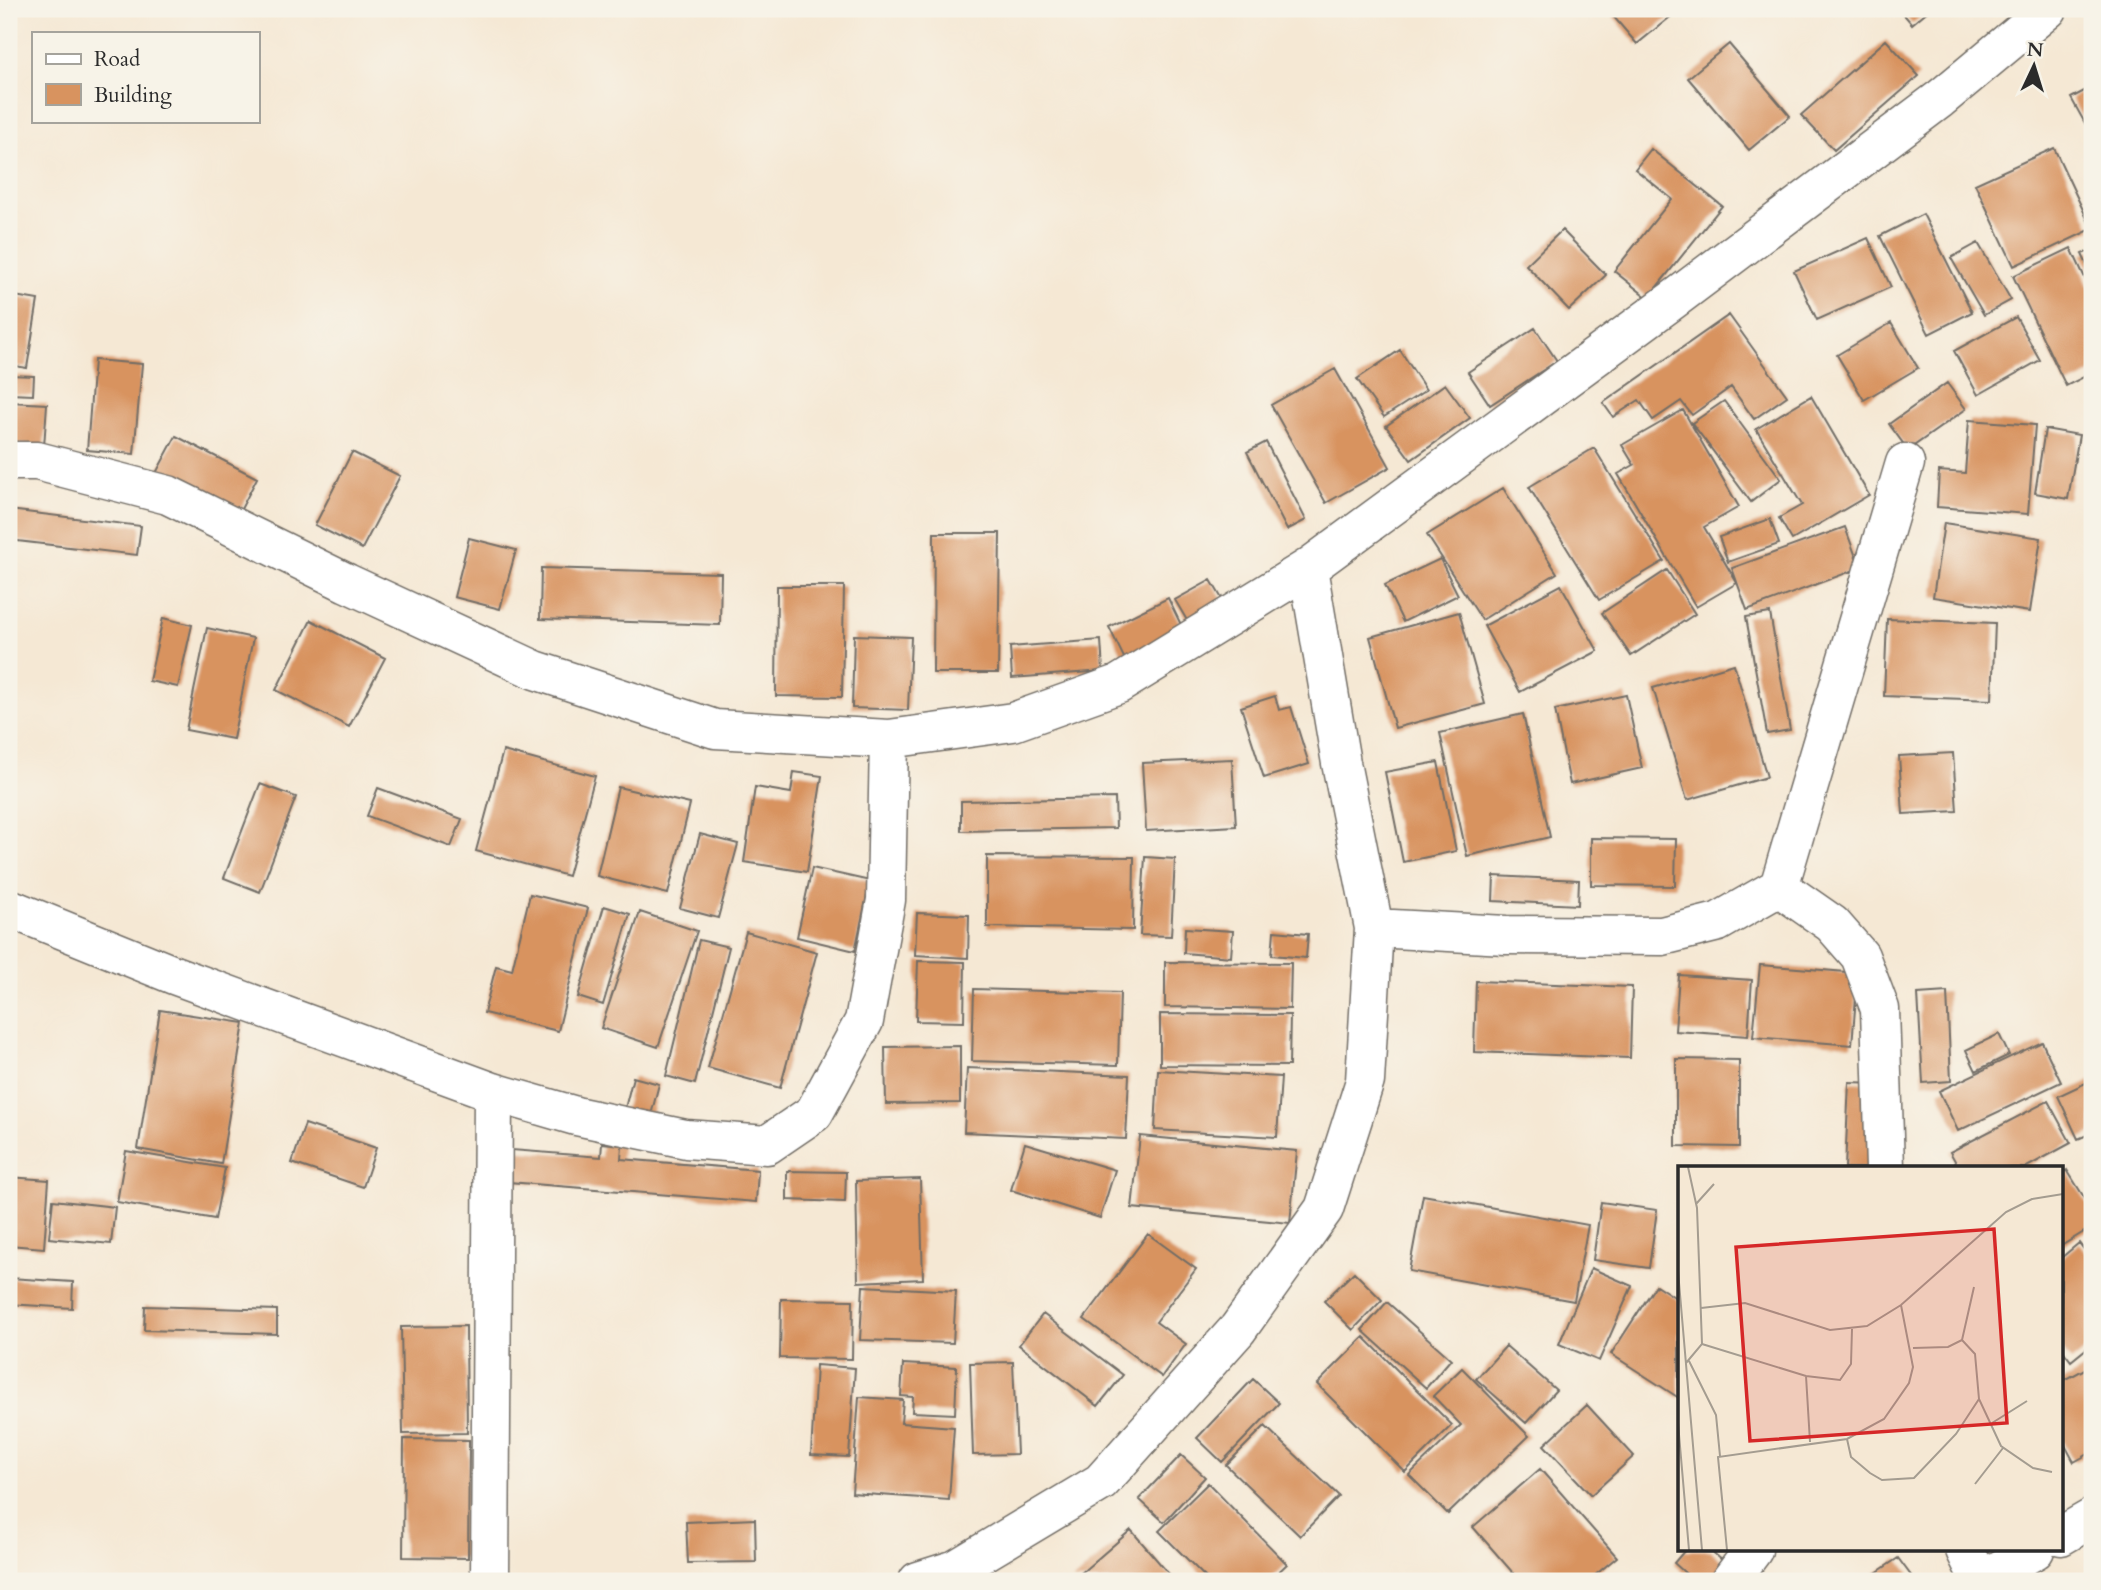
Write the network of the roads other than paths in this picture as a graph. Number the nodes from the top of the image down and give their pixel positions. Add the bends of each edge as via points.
1 (2048, 9) edge
2 (9, 461) edge
3 (1905, 463) dead end
4 (1308, 568) junction
5 (889, 739) junction
6 (1779, 887) junction
7 (9, 908) edge
8 (1374, 928) junction
9 (493, 1092) junction
10 (1885, 1166) edge
11 (2092, 1518) edge
12 (2062, 1535) edge
13 (1752, 1552) edge
14 (1966, 1552) edge
15 (2031, 1552) edge
16 (490, 1581) edge
17 (918, 1581) edge
18 (1730, 1581) edge
19 (1980, 1581) edge

1 - 4 street via 1918,116
2 - 5 street via 37,461 168,495 535,670 715,729
3 - 6 street
4 - 5 street via 1119,684 1013,722
4 - 8 street
5 - 9 street via 886,900 864,1021 814,1113 767,1145 686,1139 576,1116
6 - 8 street via 1718,922 1662,936
6 - 10 street via 1832,924 1860,956 1880,1009
7 - 9 street via 174,975
8 - 17 street via 1365,1082 1324,1209 1238,1329 1101,1482 956,1569
9 - 16 street
11 - 12 street
13 - 18 street
14 - 19 street
15 - 19 street

